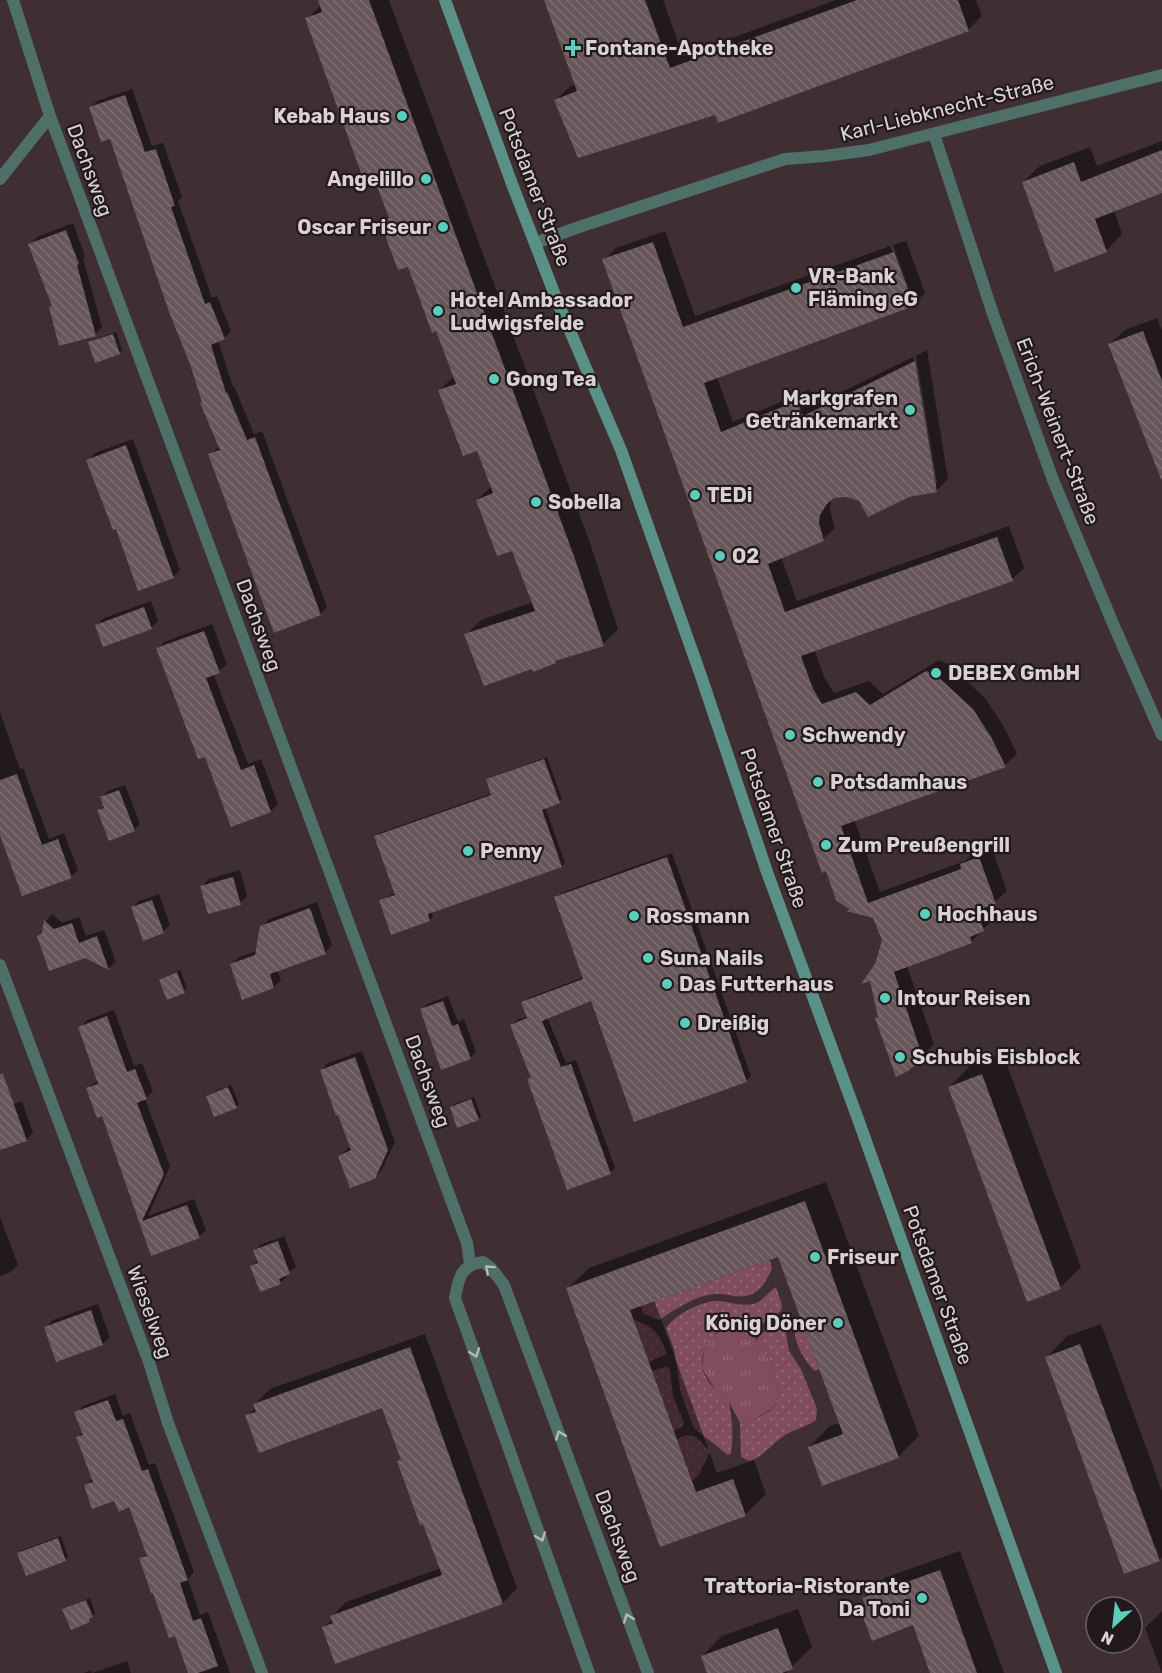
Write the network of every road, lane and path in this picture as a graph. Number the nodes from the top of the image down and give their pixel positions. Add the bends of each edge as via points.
1 (13, 0) edge
2 (445, 0) edge
3 (1162, 75) edge
4 (50, 116) junction
5 (934, 134) junction
6 (0, 179) edge
7 (535, 243) junction
8 (1162, 735) edge
9 (0, 965) edge
10 (470, 1263) junction
11 (262, 1673) edge
12 (589, 1673) edge
13 (648, 1673) edge
14 (1056, 1673) edge

1 - 4 street, Dachsweg
2 - 7 main road, Potsdamer Straße
3 - 5 street, Karl-Liebknecht-Straße
4 - 6 street
4 - 10 street, Dachsweg via 467,1243
5 - 7 street, Karl-Liebknecht-Straße via 869,150 785,159
5 - 8 street, Erich-Weinert-Straße via 1053,480
7 - 14 main road, Potsdamer Straße via 621,450 767,872
9 - 11 street, Wieselweg
10 -> 12 street via 455,1298
13 -> 10 street, Dachsweg via 504,1285 483,1262

